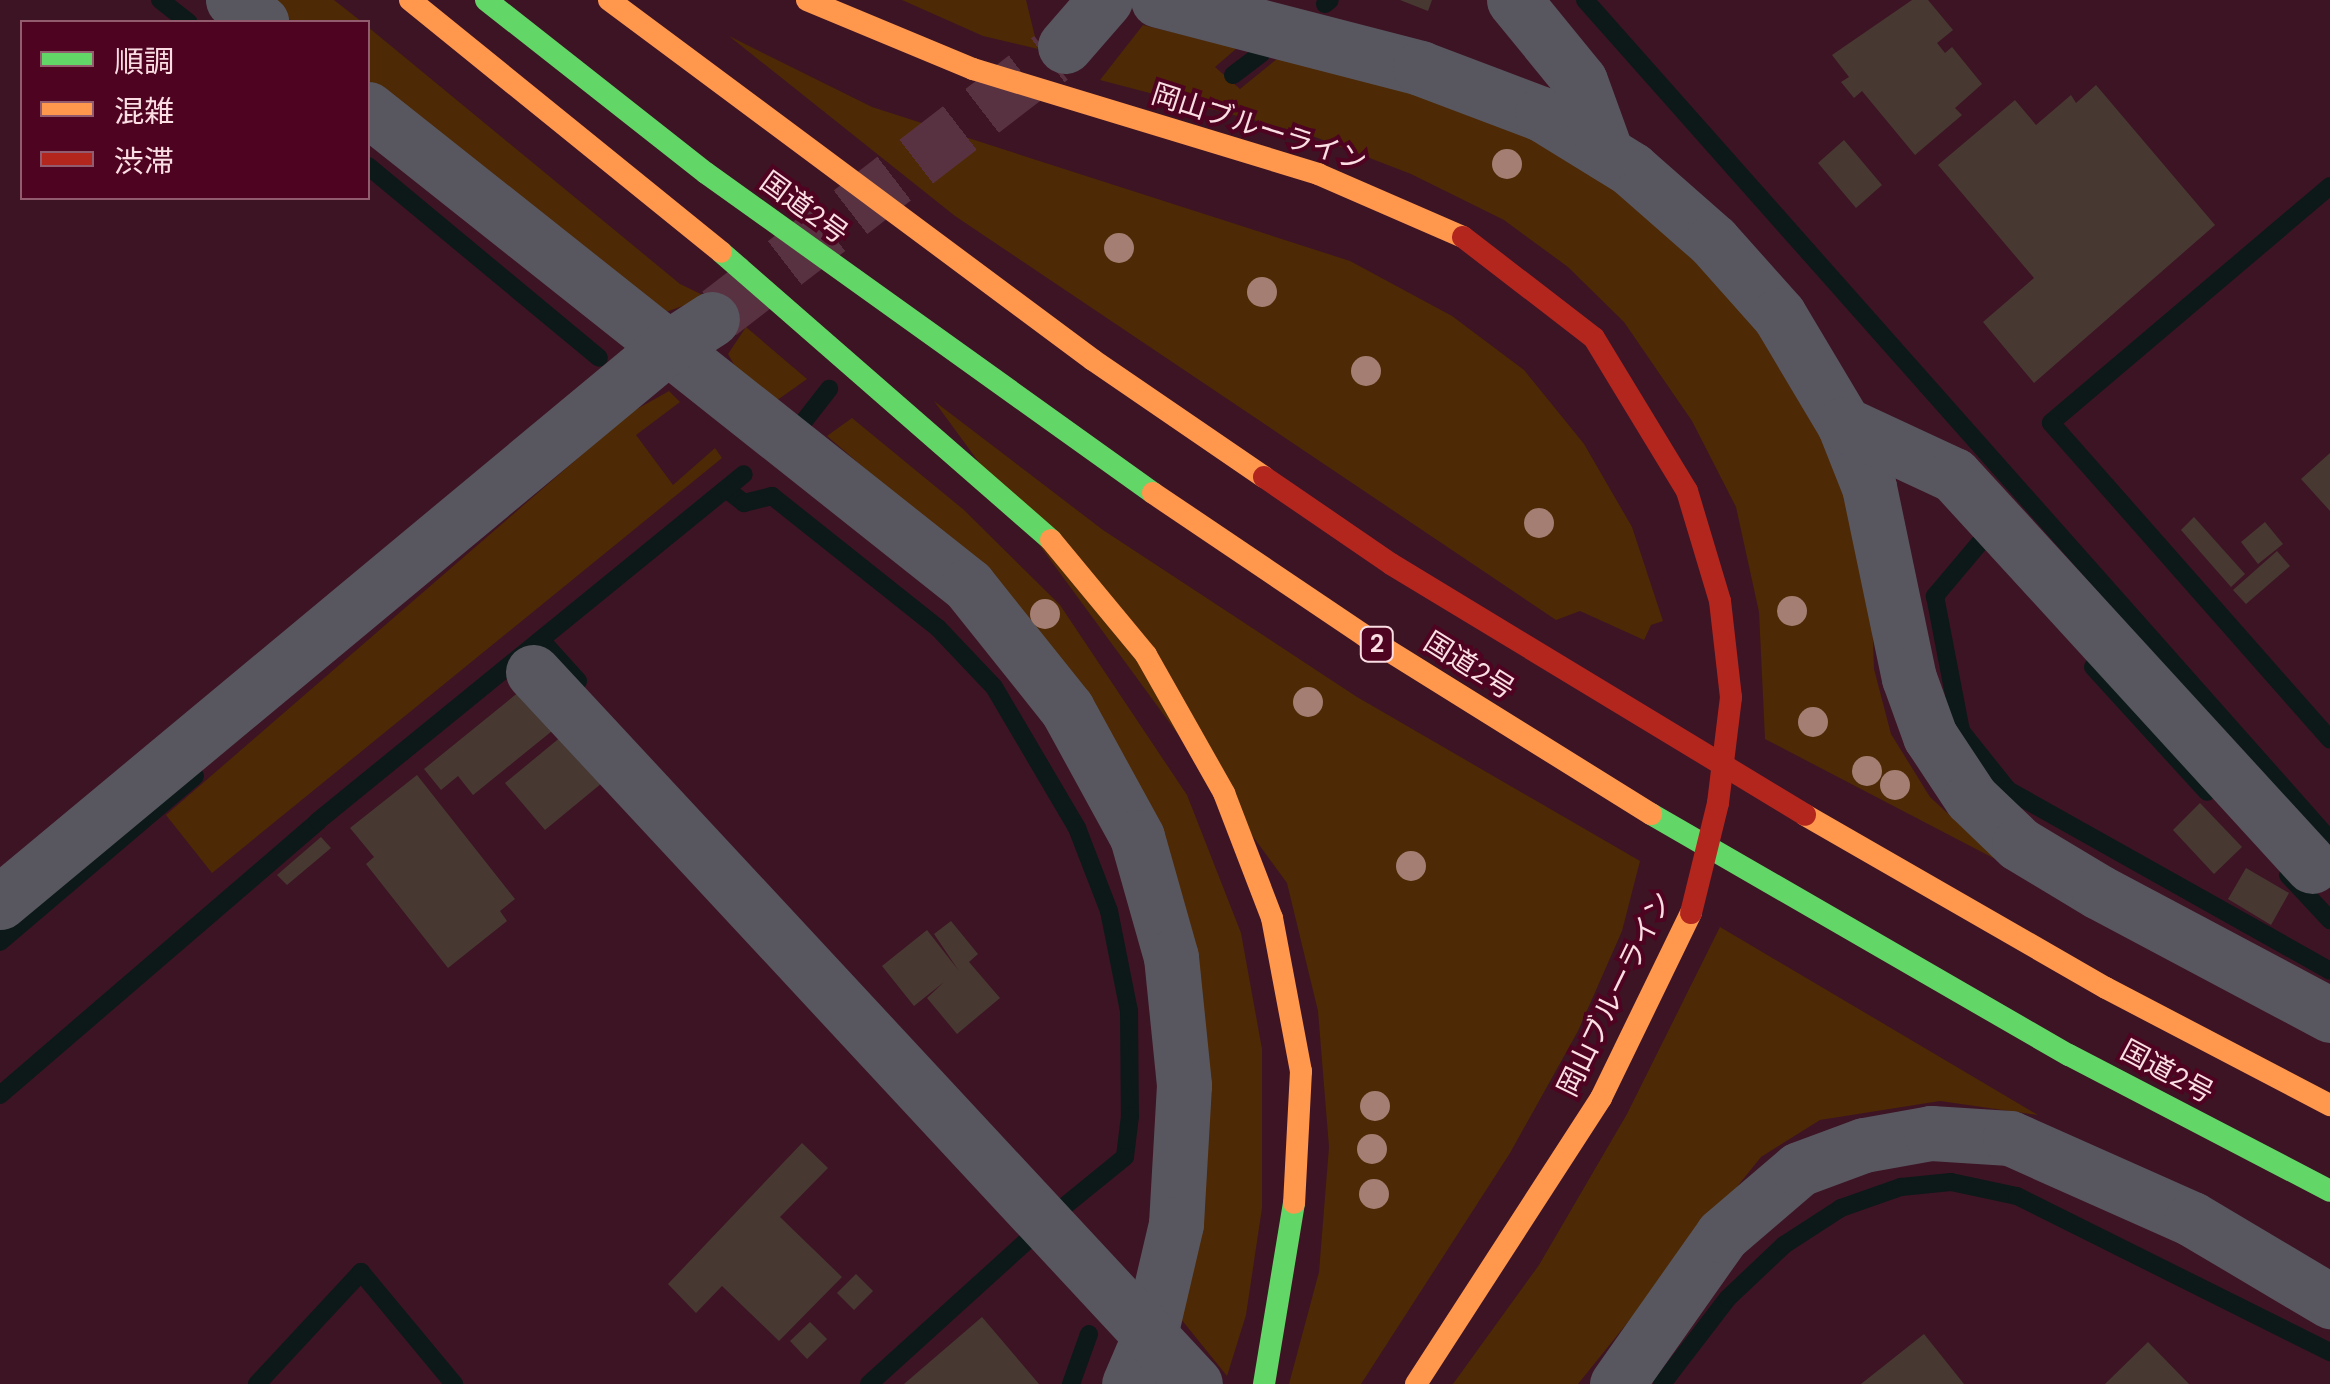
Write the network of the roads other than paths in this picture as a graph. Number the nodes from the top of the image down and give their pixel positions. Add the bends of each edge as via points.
1 (233, 0) edge
2 (410, 0) edge
3 (486, 0) edge
4 (609, 0) edge
5 (807, 0) edge
6 (1105, 0) edge
7 (1158, 0) edge
8 (1514, 0) edge
9 (258, 20) edge
10 (1065, 46) tunnel mouth
11 (370, 111) edge
12 (1606, 153) junction
13 (712, 319) tunnel mouth
14 (664, 350) junction
15 (1844, 424) junction
16 (532, 672) dead end
17 (2312, 866) dead end
18 (0, 902) edge
19 (2330, 1015) edge
20 (2330, 1104) edge
21 (2330, 1191) edge
22 (2330, 1301) edge
23 (1140, 1360) edge
24 (1194, 1384) edge
25 (1264, 1384) edge
26 (1416, 1384) edge
27 (1617, 1384) edge

1 - 9 street
2 - 25 main road via 711,244 1042,529 1146,655 1224,793 1272,918 1301,1071 1294,1230
3 - 21 main road, 国道2号 / 2 via 706,174 1055,426 1365,636 1746,873
4 - 20 main road, 国道2号 via 1093,360 1391,564 1810,818 2106,988
5 - 26 main road, 岡山ブルーライン, bridge via 973,70 1318,174 1468,239 1594,338 1687,492 1720,601 1730,697 1718,803 1691,913 1601,1098
6 - 10 street
7 - 12 street via 1420,68 1542,114
8 - 12 street via 1580,81
11 - 14 street
12 - 15 street via 1714,241 1779,315
13 - 14 street
14 - 18 street
14 - 23 street via 968,585 1066,708 1137,837 1171,957 1184,1085 1176,1224
15 - 17 street via 1954,476
15 - 19 street via 1873,504 1909,678 1930,736 1971,798 2019,844
16 - 23 street
22 - 27 street via 2192,1219 2010,1138 1932,1134 1864,1146 1799,1168 1722,1236
23 - 24 street

